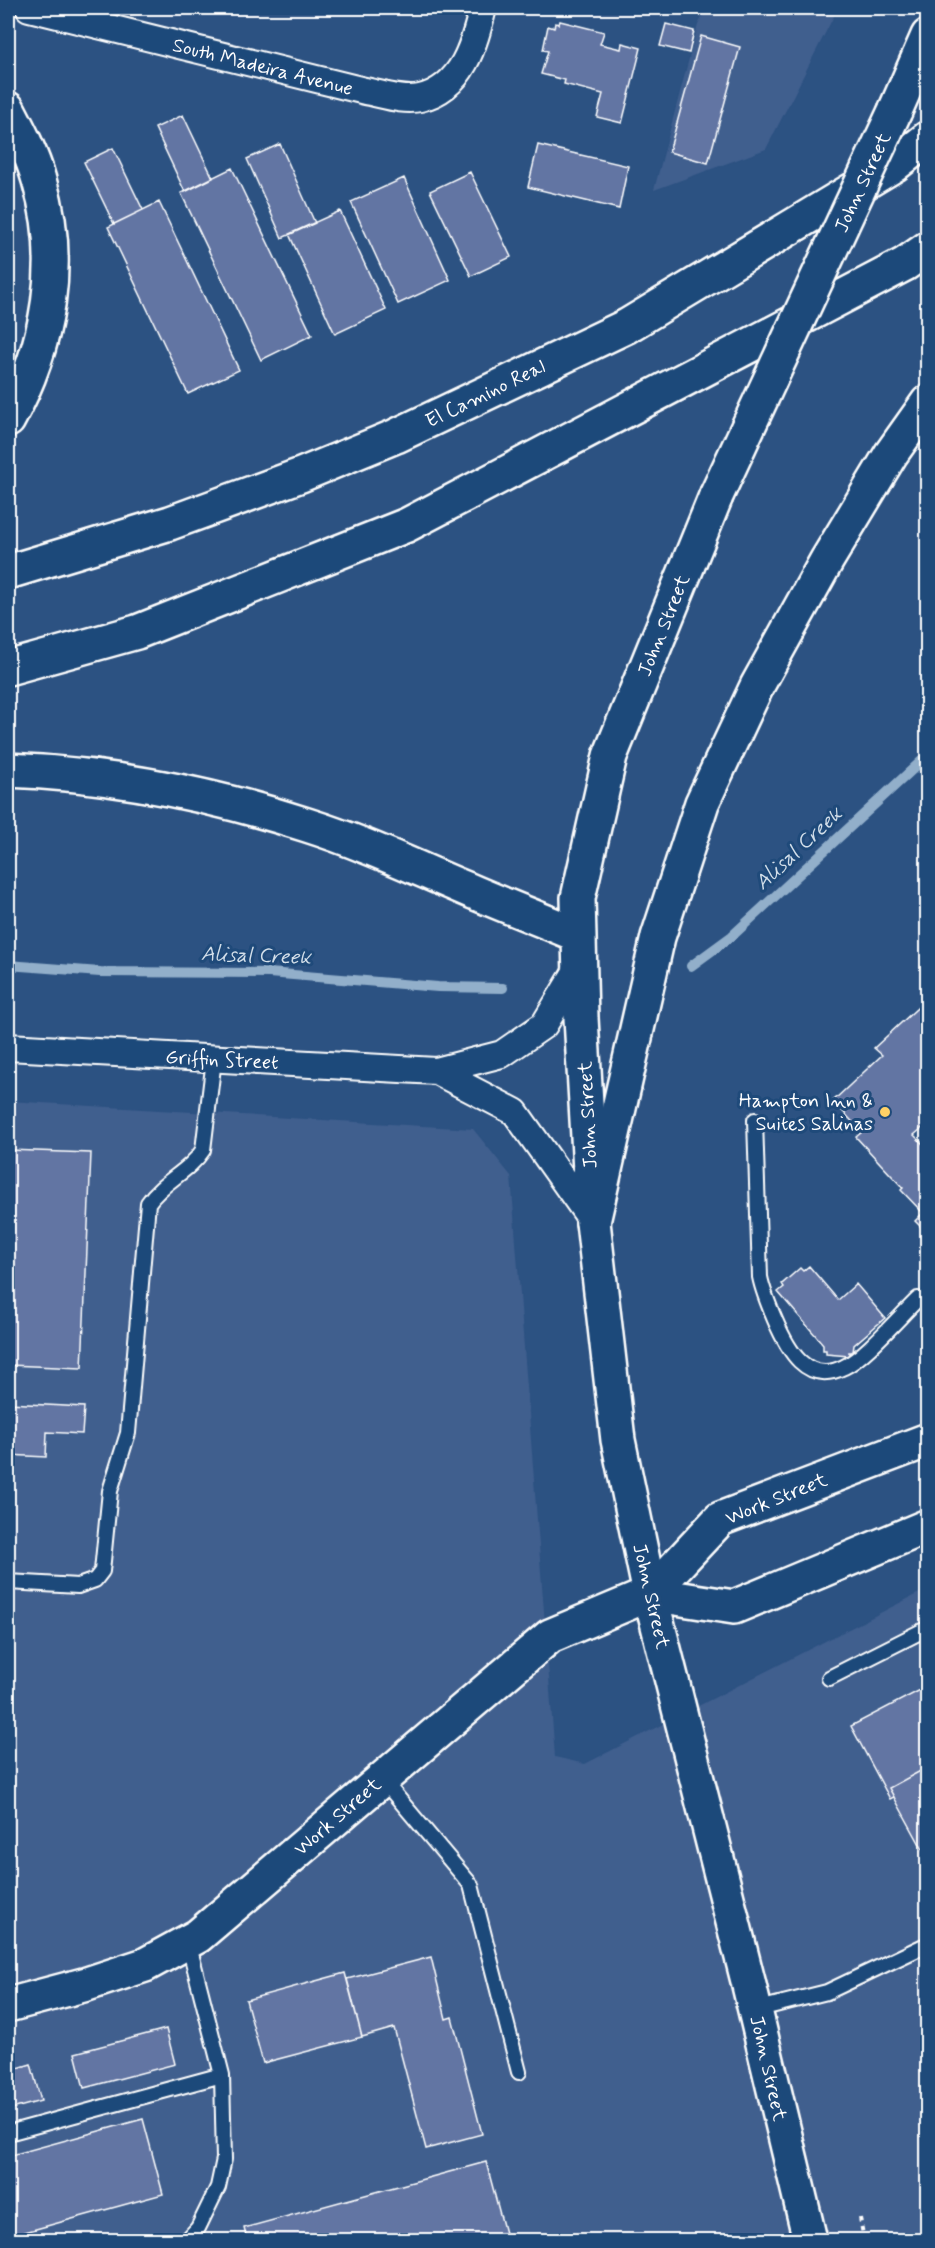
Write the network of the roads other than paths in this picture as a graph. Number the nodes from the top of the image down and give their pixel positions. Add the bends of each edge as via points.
1 (29, 8) edge
2 (483, 8) edge
3 (927, 36) edge
4 (8, 109) edge
5 (927, 138) edge
6 (927, 248) edge
7 (927, 402) edge
8 (8, 420) edge
9 (8, 572) edge
10 (8, 668) edge
11 (8, 770) edge
12 (578, 951) junction
13 (8, 1047) edge
14 (214, 1059) junction
15 (436, 1071) junction
16 (755, 1120) dead end
17 (593, 1222) junction
18 (918, 1299) dead end
19 (927, 1440) edge
20 (927, 1526) edge
21 (8, 1582) edge
22 (650, 1594) junction
23 (927, 1628) edge
24 (829, 1678) dead end
25 (381, 1779) junction
26 (188, 1942) junction
27 (927, 1944) edge
28 (8, 2005) edge
29 (755, 2010) junction
30 (519, 2072) dead end
31 (222, 2075) junction
32 (8, 2133) edge
33 (187, 2241) edge
34 (810, 2241) edge

1 - 2 street, South Madeira Avenue via 402,98 420,98 453,80 466,63
3 - 12 main road, John Street, bridge via 716,496 610,756 578,898
4 - 8 main road via 39,180 51,248 48,313 42,340 33,369
5 - 9 main road, El Camino Real via 894,165 627,326 396,436 170,523
6 - 10 main road via 905,264 407,525 137,632
7 - 17 main road via 827,560 763,675 702,802 658,937
11 - 12 main road via 119,780 308,825 408,863
12 - 15 street, Griffin Street via 544,1025 501,1054
12 - 17 main road, John Street
13 - 14 street, Griffin Street
14 - 15 street, Griffin Street
14 - 21 lane via 203,1150 195,1162 156,1190 148,1203 128,1433 110,1491 102,1571 95,1580 78,1586
15 - 17 street, Griffin Street via 514,1112
16 - 18 lane via 760,1277 785,1343 799,1362 822,1371 846,1366
17 - 22 main road, John Street via 618,1440
19 - 22 main road, Work Street via 720,1519
20 - 22 main road via 734,1607
22 - 25 main road, Work Street via 550,1636
22 - 29 main road, John Street
23 - 24 lane
25 - 26 main road, Work Street
25 - 30 lane via 471,1885
26 - 28 main road, Work Street via 145,1965
26 - 31 lane
27 - 29 lane via 827,1992
29 - 34 main road, John Street
31 - 32 lane
31 - 33 lane via 224,2159 218,2187 198,2228

